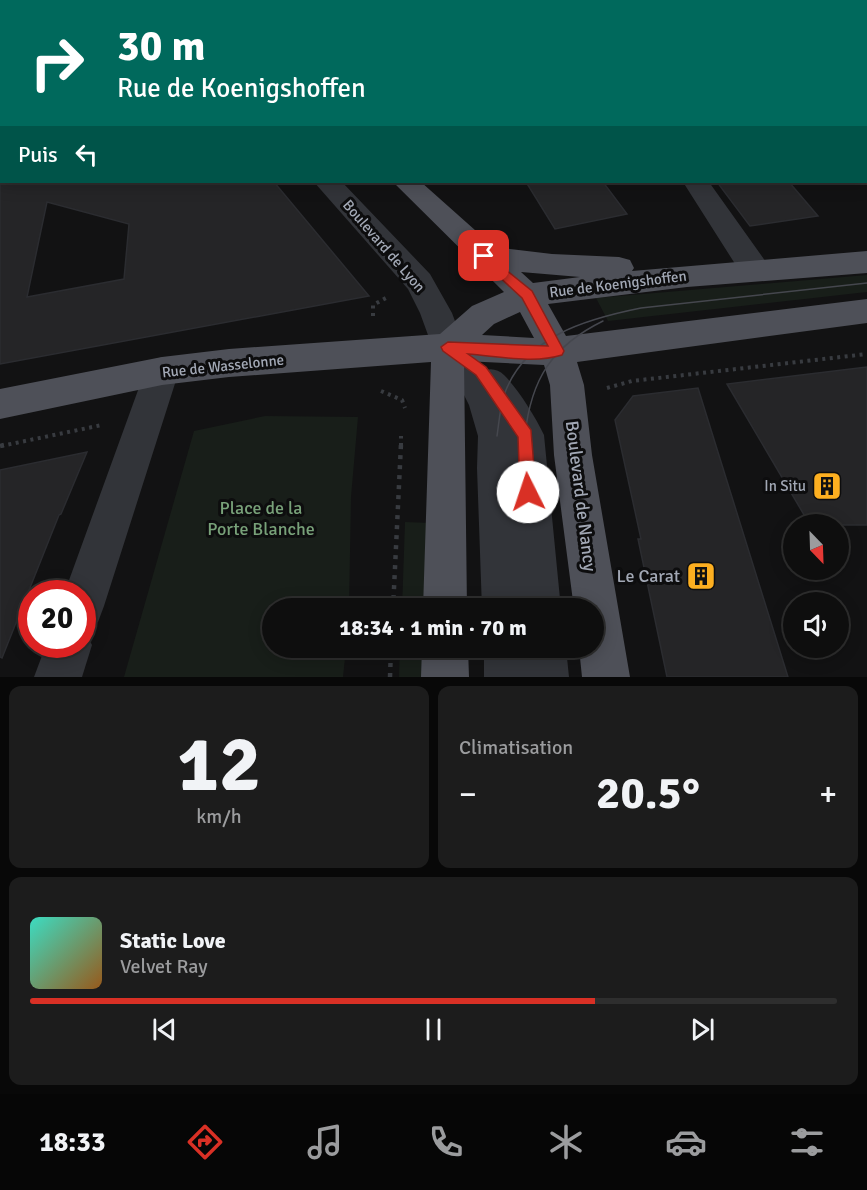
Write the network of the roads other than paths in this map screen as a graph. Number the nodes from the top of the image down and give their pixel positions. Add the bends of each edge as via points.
1 (328, 183) edge
2 (407, 183) edge
3 (697, 183) edge
4 (484, 256) junction
5 (867, 262) edge
6 (755, 270) junction
7 (687, 276) junction
8 (527, 295) junction
9 (867, 311) edge
10 (448, 347) junction
11 (557, 351) junction
12 (162, 371) junction
13 (0, 404) edge
14 (91, 580) edge
15 (445, 598) edge
16 (503, 598) edge
17 (538, 598) edge
18 (65, 658) edge
19 (445, 658) edge
20 (507, 658) edge
21 (544, 658) edge
22 (58, 677) edge
23 (446, 677) edge
24 (508, 677) edge
25 (545, 677) edge
26 (606, 677) edge

1 - 10 street, Boulevard de Lyon via 419,282
2 - 4 main road
3 - 6 street
4 - 7 main road
4 - 8 main road
5 - 6 main road, Rue de Koenigshoffen
6 - 7 main road, Rue de Koenigshoffen
7 - 8 main road, Rue de Koenigshoffen
8 - 10 main road, Rue de Koenigshoffen via 483,315
8 - 11 main road
9 - 11 main road
10 - 11 main road
10 - 12 main road, Rue de Wasselonne
10 - 15 main road
10 - 16 street, Boulevard de Lyon via 475,381 497,436
10 - 17 street via 481,371 525,435
11 - 26 main road, Boulevard de Nancy via 567,385 573,455
12 - 13 main road, Rue de Wasselonne
12 - 14 street
18 - 22 street
19 - 23 main road
20 - 24 street
21 - 25 street

